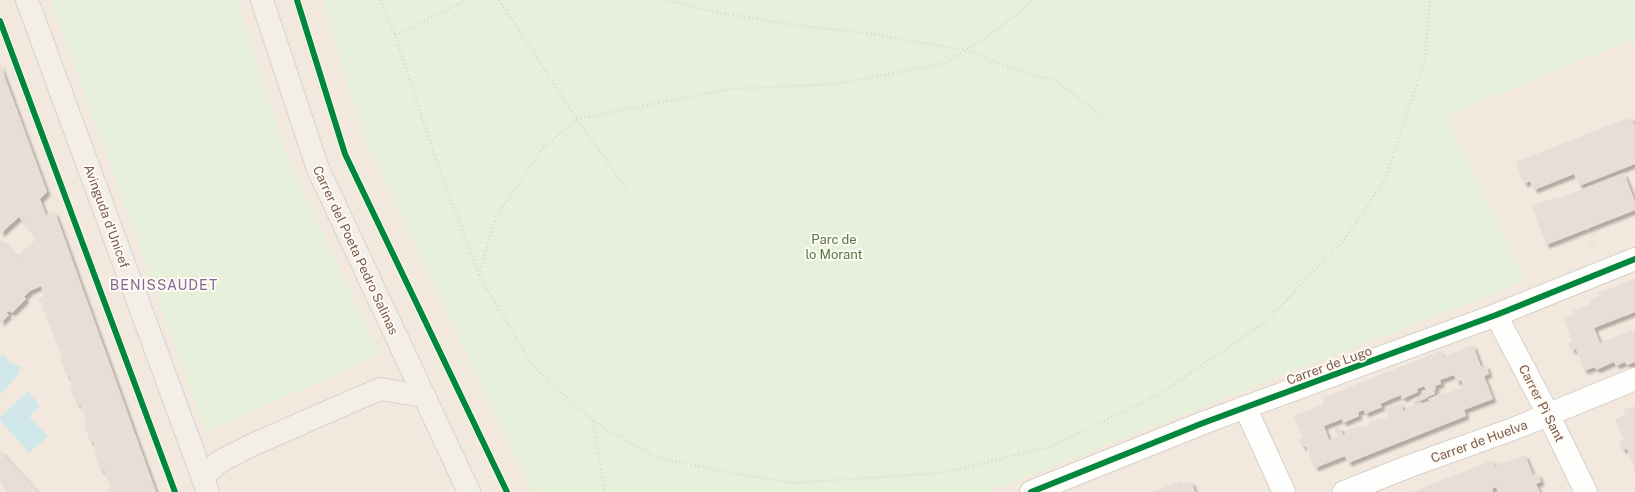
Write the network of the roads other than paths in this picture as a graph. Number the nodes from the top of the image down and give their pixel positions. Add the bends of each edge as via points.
1 (27, 0) edge
2 (262, 0) edge
3 (1635, 259) edge
4 (1496, 315) junction
5 (1635, 379) edge
6 (423, 396) junction
7 (1245, 407) junction
8 (1548, 414) junction
9 (205, 484) edge
10 (469, 492) edge
11 (1031, 492) edge
12 (1284, 492) edge
13 (1344, 492) edge
14 (1586, 492) edge

1 - 9 main road, Avinguda d'Unicef
2 - 6 main road, Carrer del Poeta Pedro Salinas via 318,169
3 - 4 street, Carrer de Lugo
4 - 7 street, Carrer de Lugo
4 - 8 street, Carrer Pi Sant
5 - 8 street, Carrer de Huelva
6 - 9 main road, Avinguda d'Unicef via 380,389 219,462
6 - 10 main road, Carrer del Poeta Pedro Salinas
7 - 11 street, Carrer de Lugo
7 - 12 street
8 - 13 street, Carrer de Huelva
8 - 14 street, Carrer Pi Sant

